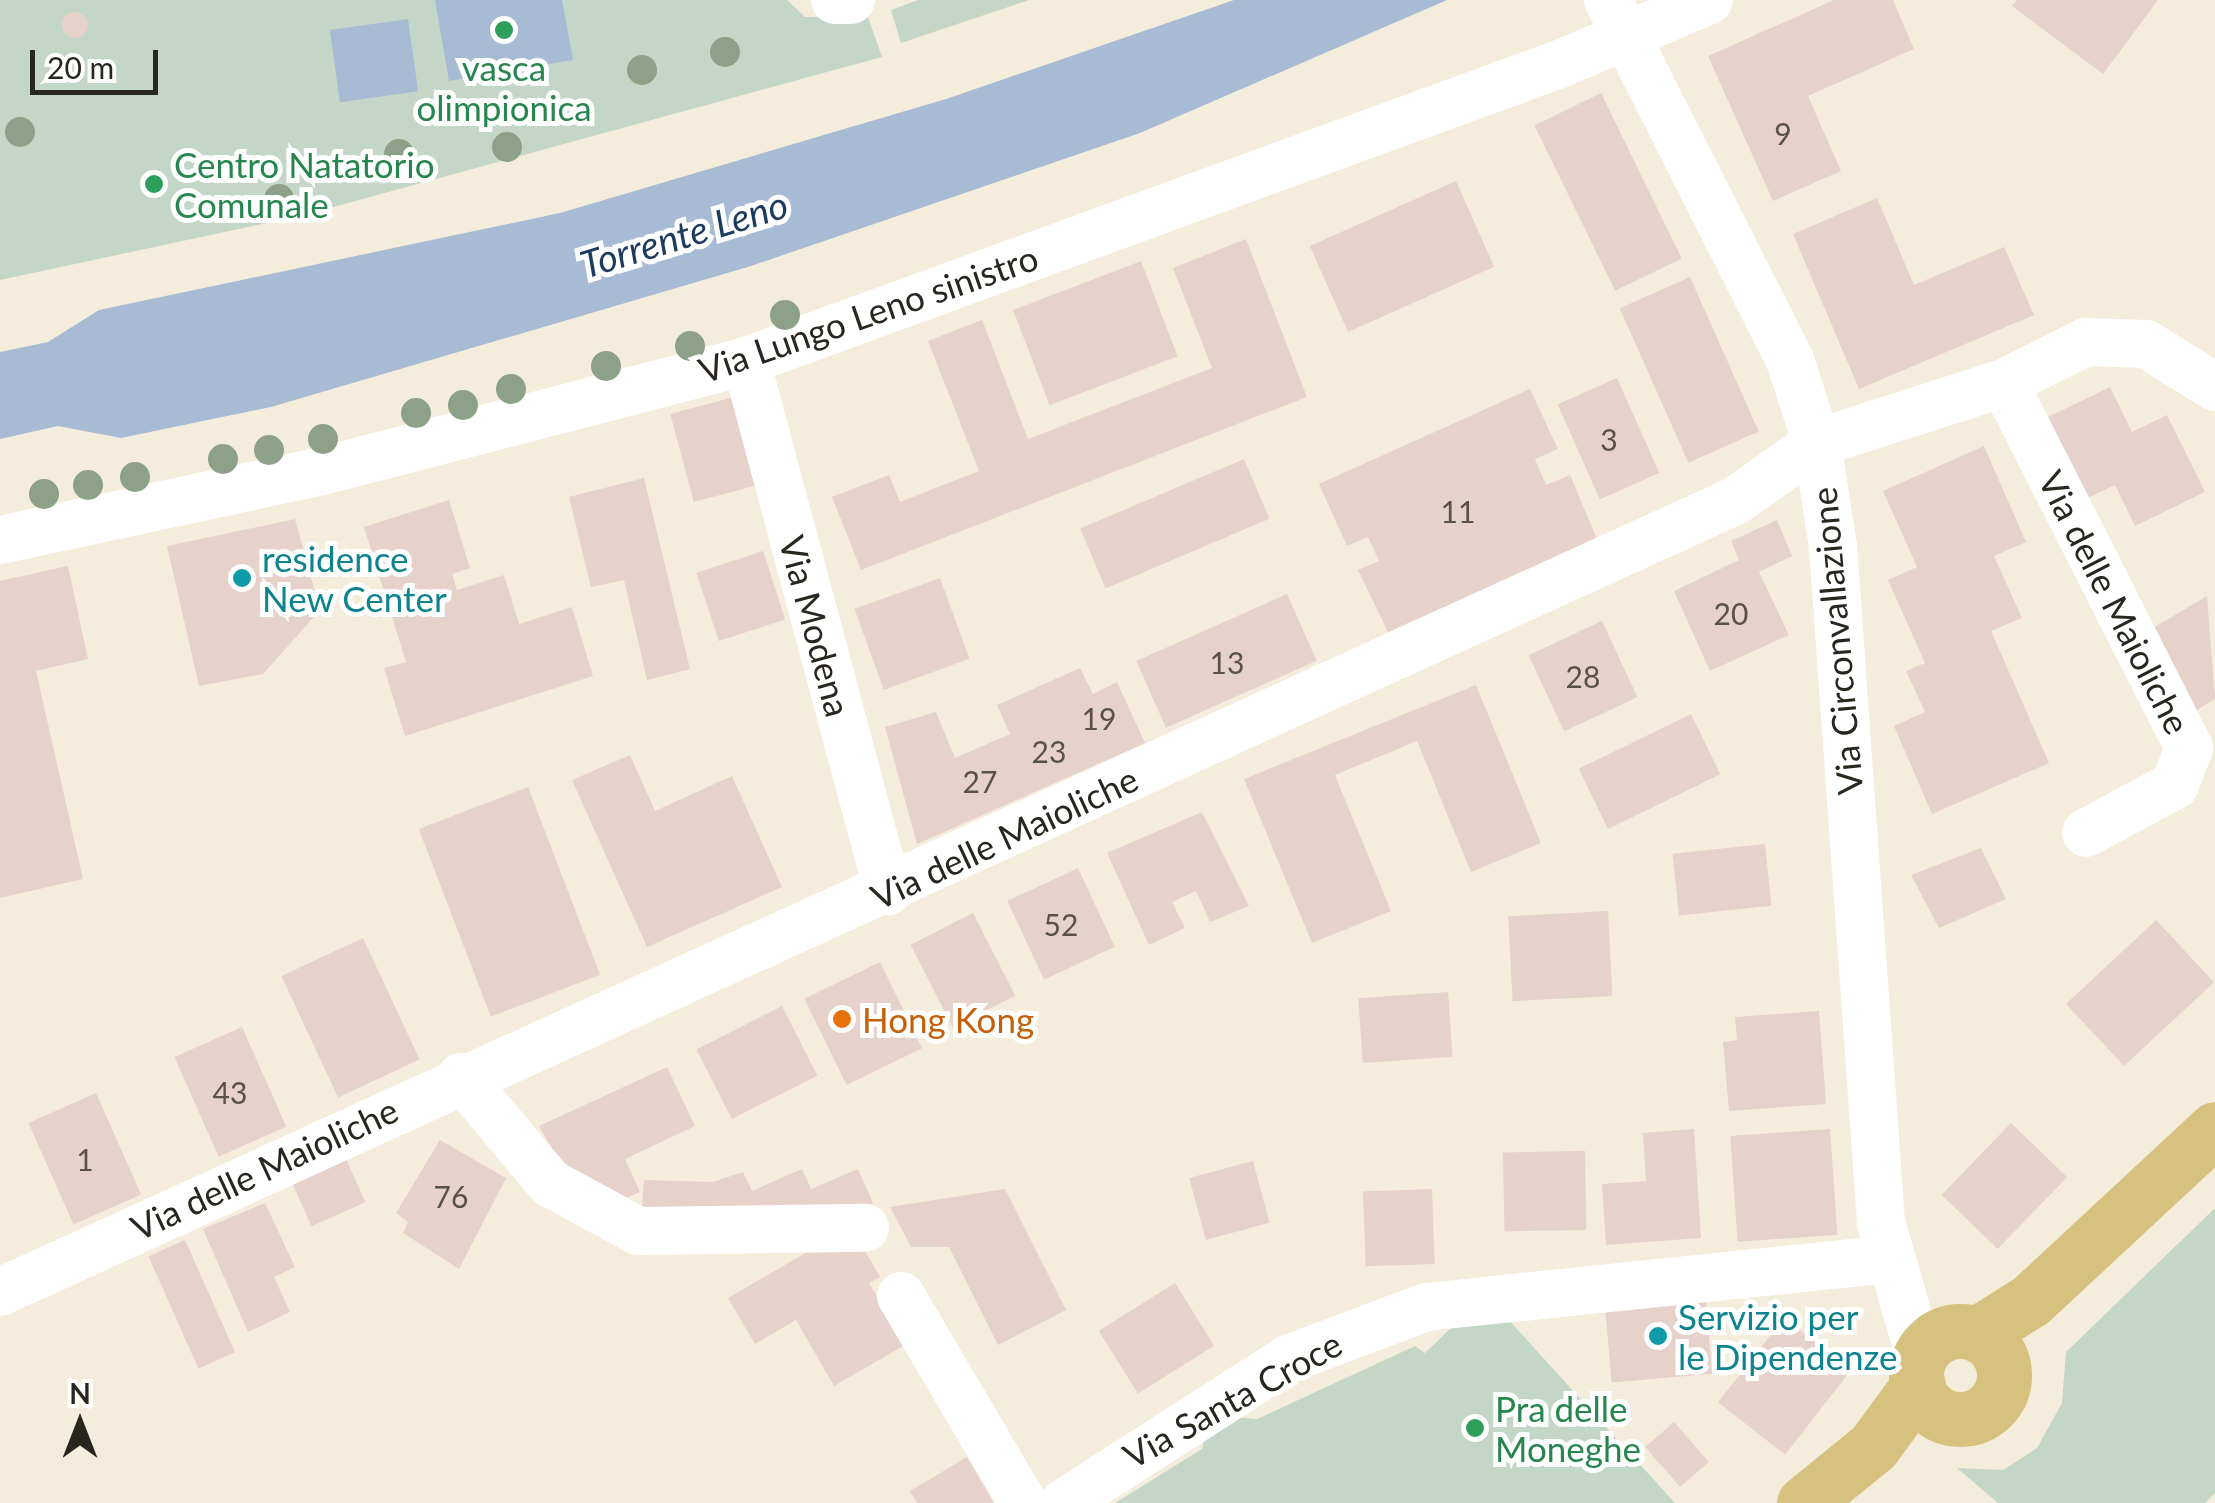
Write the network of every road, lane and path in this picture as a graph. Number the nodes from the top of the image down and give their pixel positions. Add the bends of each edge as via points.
1 (835, 0) edge
2 (851, 0) edge
3 (1709, 0) edge
4 (1618, 19) edge
5 (746, 361) junction
6 (2004, 383) junction
7 (2215, 387) edge
8 (1817, 443) junction
9 (0, 540) edge
10 (2086, 833) dead end
11 (888, 891) junction
12 (461, 1077) junction
13 (2215, 1130) edge
14 (865, 1228) dead end
15 (1892, 1271) junction
16 (1, 1285) edge
17 (901, 1296) dead end
18 (1954, 1367) junction
19 (1808, 1501) edge
20 (1023, 1503) edge
21 (1064, 1503) edge

1 - 2 street
3 - 4 street, Via Lungo Leno sinistro
4 - 5 street, Via Lungo Leno sinistro
4 - 8 street, Via Circonvallazione via 1790,360
5 - 9 street, Via Lungo Leno sinistro via 326,470
5 - 11 street, Via Modena
6 - 7 street, Via delle Maioliche via 2101,342 2146,344
6 - 8 street, Via delle Maioliche
6 - 10 street, Via delle Maioliche via 2189,748 2175,784
8 - 11 street, Via delle Maioliche via 1735,501
8 - 15 street, Via Circonvallazione via 1833,546
11 - 12 street, Via delle Maioliche
12 - 14 street via 550,1183 638,1231
12 - 16 street, Via delle Maioliche
13 - 18 main road
15 - 18 street
15 - 21 street, Via Santa Croce via 1535,1288 1426,1307 1288,1360
17 - 20 street
18 - 19 main road

